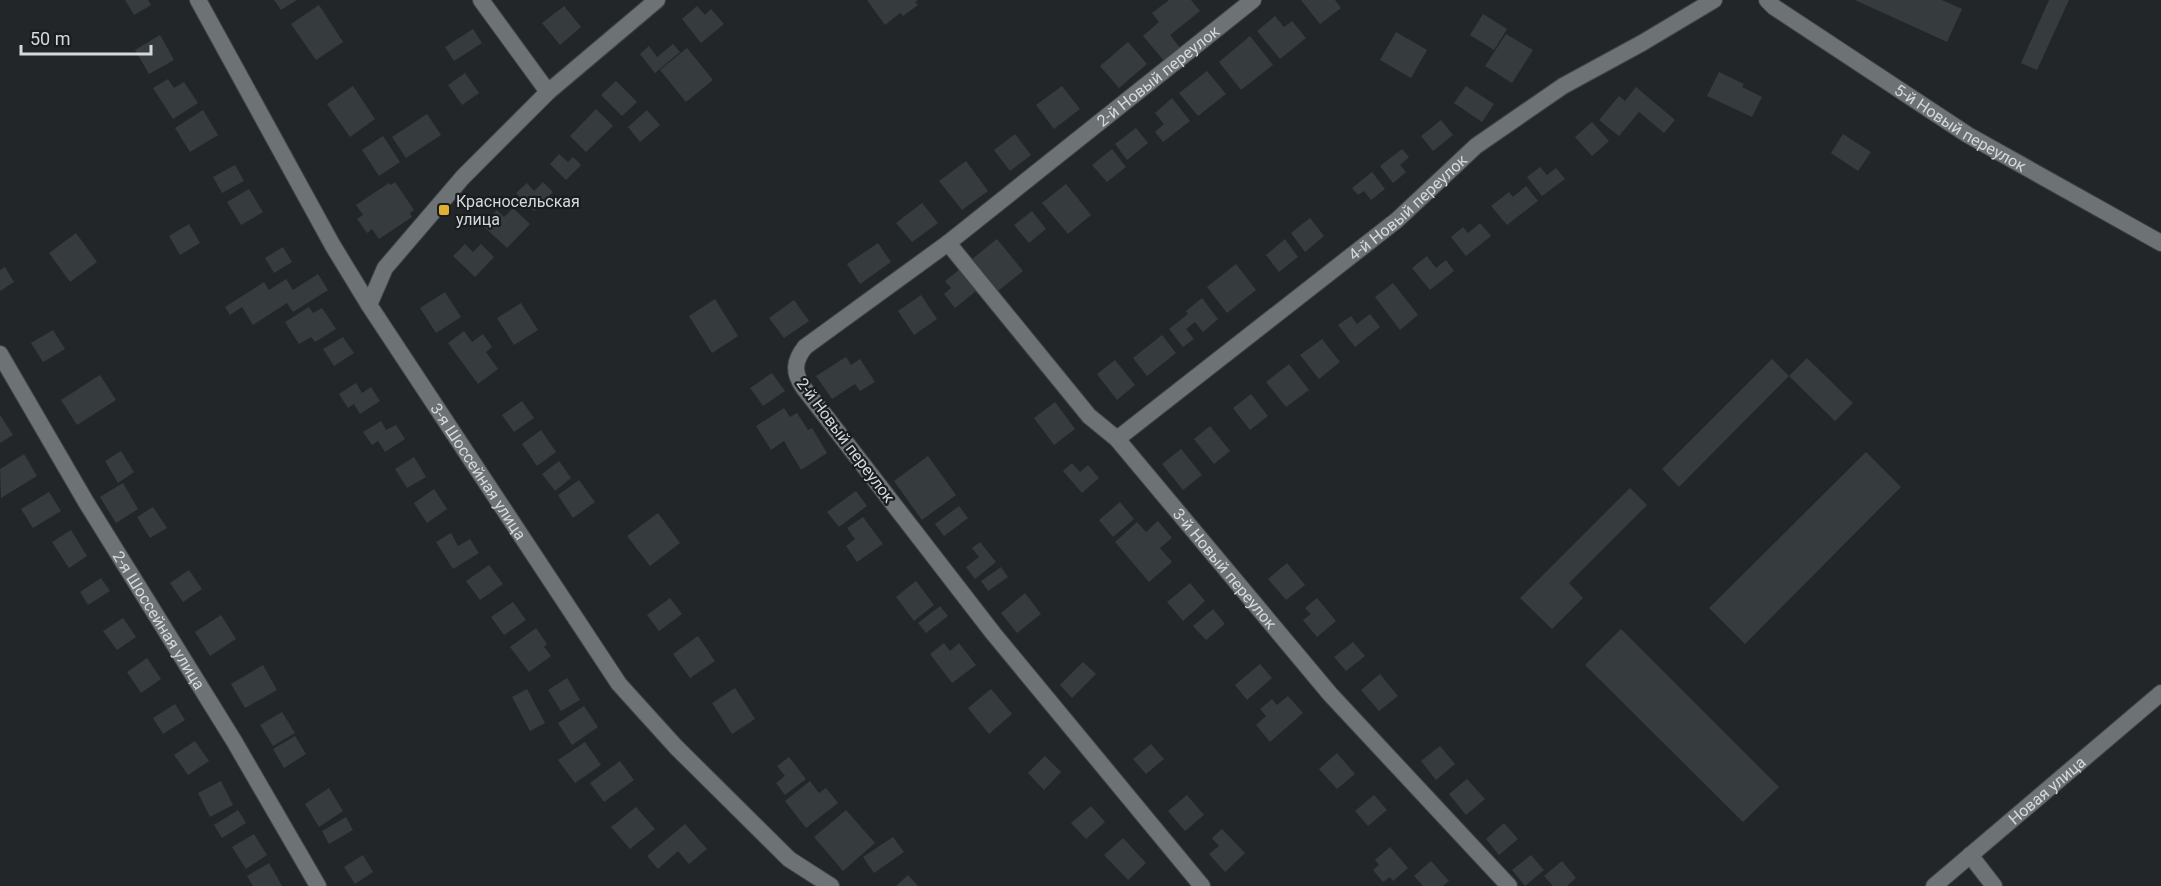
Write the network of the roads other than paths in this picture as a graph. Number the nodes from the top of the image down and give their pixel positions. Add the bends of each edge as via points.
1 (198, 0) edge
2 (481, 0) edge
3 (657, 0) edge
4 (1253, 0) edge
5 (1714, 0) edge
6 (1767, 0) edge
7 (548, 92) junction
8 (948, 243) junction
9 (2161, 243) edge
10 (369, 305) junction
11 (0, 354) edge
12 (1117, 439) junction
13 (2161, 693) edge
14 (1970, 855) junction
15 (318, 886) edge
16 (831, 886) edge
17 (1202, 886) edge
18 (1509, 886) edge
19 (1934, 886) edge
20 (1994, 886) edge

1 - 10 street, 3-я Шоссейная улица
2 - 7 street
3 - 7 street
4 - 8 street, 2-й Новый переулок
5 - 12 street, 4-й Новый переулок via 1563,86 1476,146 1397,220
6 - 9 street, 5-й Новый переулок via 1968,135
7 - 10 street via 463,177 385,268
8 - 12 street, 3-й Новый переулок via 1089,416
8 - 17 street, 2-й Новый переулок via 805,347 795,367 797,377 993,633
10 - 16 street, 3-я Шоссейная улица via 619,684 676,747 789,859
11 - 15 street, 2-я Шоссейная улица
12 - 18 street, 3-й Новый переулок via 1330,694
13 - 14 street, Новая улица
14 - 19 street, Новая улица
14 - 20 street

